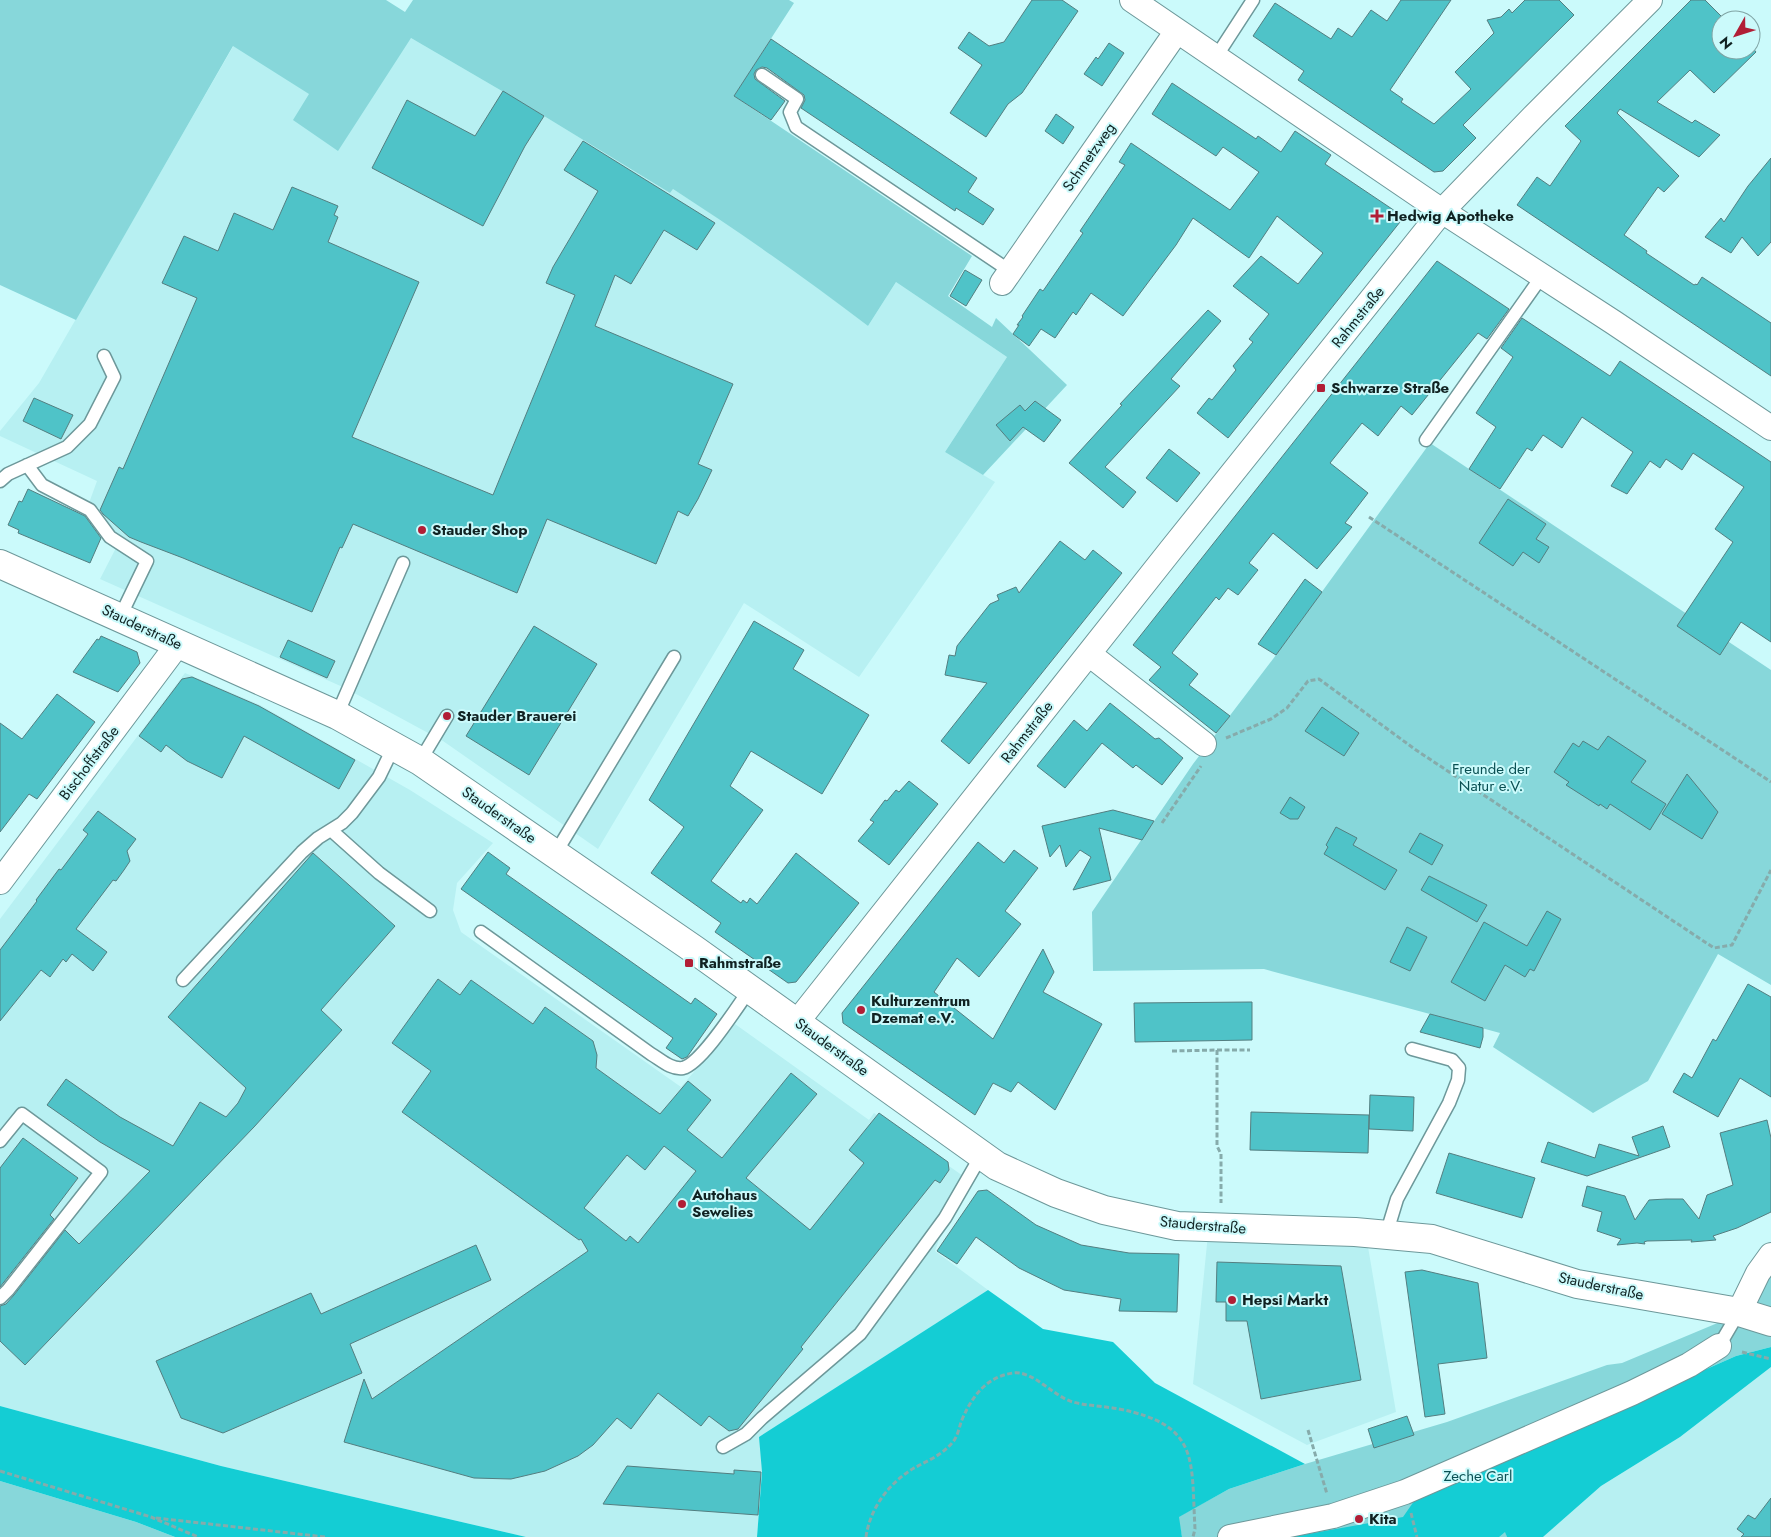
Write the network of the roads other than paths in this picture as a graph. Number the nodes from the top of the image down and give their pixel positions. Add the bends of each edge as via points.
1 (1132, 0) edge
2 (1253, 0) edge
3 (1650, 0) edge
4 (1176, 30) junction
5 (1216, 57) junction
6 (762, 75) dead end
7 (1442, 211) junction
8 (1542, 276) junction
9 (1006, 277) joint
10 (104, 356) dead end
11 (1771, 428) edge
12 (1426, 440) dead end
13 (27, 465) junction
14 (0, 481) edge
15 (403, 563) dead end
16 (0, 564) edge
17 (120, 617) junction
18 (178, 644) junction
19 (1089, 654) junction
20 (674, 657) dead end
21 (337, 715) junction
22 (447, 716) dead end
23 (394, 746) junction
24 (1210, 749) road end
25 (420, 761) junction
26 (332, 831) junction
27 (555, 854) junction
28 (0, 882) edge
29 (430, 911) dead end
30 (481, 932) dead end
31 (183, 980) dead end
32 (750, 989) junction
33 (797, 1022) junction
34 (1412, 1050) dead end
35 (0, 1141) edge
36 (982, 1154) junction
37 (1386, 1235) junction
38 (1771, 1255) edge
39 (0, 1298) edge
40 (1739, 1312) junction
41 (1771, 1322) edge
42 (1719, 1346) joint
43 (723, 1447) dead end
44 (1230, 1537) edge

1 - 4 street
2 - 5 lane
3 - 7 street, Rahmstraße
4 - 5 street
4 - 9 street, Schmetzweg
5 - 7 street
6 - 9 lane via 797,99 790,112 796,127
7 - 8 street
7 - 19 street, Rahmstraße
8 - 11 street
8 - 12 lane
10 - 13 lane via 114,377 90,424 67,447
13 - 14 lane
13 - 17 lane via 42,486 90,510 110,537 148,561
15 - 21 lane
16 - 17 main road, Stauderstraße
17 - 18 main road, Stauderstraße
18 - 21 main road, Stauderstraße
18 - 28 street, Bischoffstraße
19 - 24 street
19 - 33 street, Rahmstraße
20 - 27 lane
21 - 23 main road, Stauderstraße
22 - 25 lane
23 - 25 main road, Stauderstraße
23 - 26 lane via 379,777 352,813
25 - 27 main road, Stauderstraße
26 - 29 lane via 379,874
26 - 31 lane via 302,852
27 - 32 main road, Stauderstraße
30 - 32 lane via 673,1068 683,1068 700,1057
32 - 33 main road, Stauderstraße
33 - 36 main road, Stauderstraße
34 - 37 lane via 1452,1060 1459,1068 1458,1080 1397,1199
35 - 39 lane via 22,1114 101,1172
36 - 37 main road, Stauderstraße via 997,1166 1056,1193 1104,1210 1177,1226
36 - 43 lane via 945,1218 860,1334 746,1434
37 - 40 main road, Stauderstraße via 1432,1239 1577,1284
38 - 40 street via 1758,1273
40 - 41 main road, Stauderstraße
40 - 42 lane
42 - 44 street via 1689,1366 1632,1393 1406,1492 1334,1516

